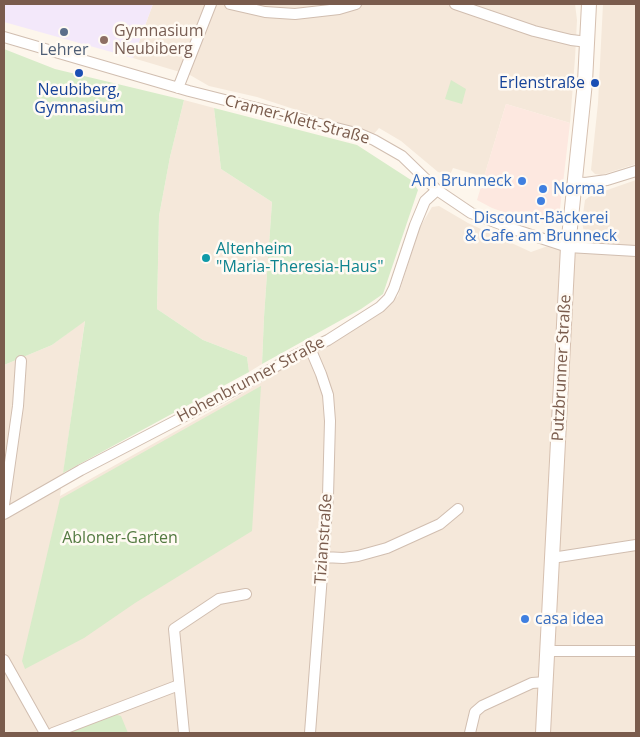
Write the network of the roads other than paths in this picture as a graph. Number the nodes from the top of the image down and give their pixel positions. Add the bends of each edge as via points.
1 (211, 4) edge
2 (230, 4) edge
3 (356, 4) edge
4 (455, 4) edge
5 (589, 4) edge
6 (4, 37) edge
7 (588, 42) junction
8 (178, 88) junction
9 (636, 171) edge
10 (575, 182) junction
11 (437, 190) junction
12 (568, 247) junction
13 (636, 251) edge
14 (310, 348) junction
15 (21, 361) dead end
16 (4, 505) edge
17 (458, 509) dead end
18 (4, 514) edge
19 (636, 545) edge
20 (323, 557) junction
21 (552, 558) junction
22 (246, 594) dead end
23 (636, 650) edge
24 (547, 651) junction
25 (4, 660) edge
26 (546, 682) junction
27 (179, 685) junction
28 (45, 733) edge
29 (53, 733) edge
30 (184, 733) edge
31 (310, 733) edge
32 (470, 733) edge
33 (543, 733) edge

1 - 8 street
2 - 3 street via 295,14
4 - 7 street via 534,31
5 - 7 main road, Putzbrunner Straße
6 - 8 street, Cramer-Klett-Straße
7 - 10 main road, Putzbrunner Straße
8 - 11 street, Cramer-Klett-Straße via 360,134 402,156
9 - 10 street via 608,180
10 - 12 main road, Putzbrunner Straße
11 - 12 street, Cramer-Klett-Straße via 471,213
11 - 14 street, Hohenbrunner Straße via 425,201 389,298 328,340
12 - 13 street, Cramer-Klett-Straße
12 - 21 main road, Putzbrunner Straße
14 - 18 street, Hohenbrunner Straße
14 - 20 street, Tizianstraße via 328,395 330,421
15 - 16 street
17 - 20 street via 440,524 387,548 358,556
19 - 21 street
20 - 31 street, Tizianstraße
21 - 24 main road, Putzbrunner Straße
22 - 27 street via 219,600 174,629
23 - 24 street
24 - 26 main road, Putzbrunner Straße
25 - 28 street
26 - 32 street via 532,683 482,706 475,712
26 - 33 main road, Putzbrunner Straße
27 - 29 street
27 - 30 street

